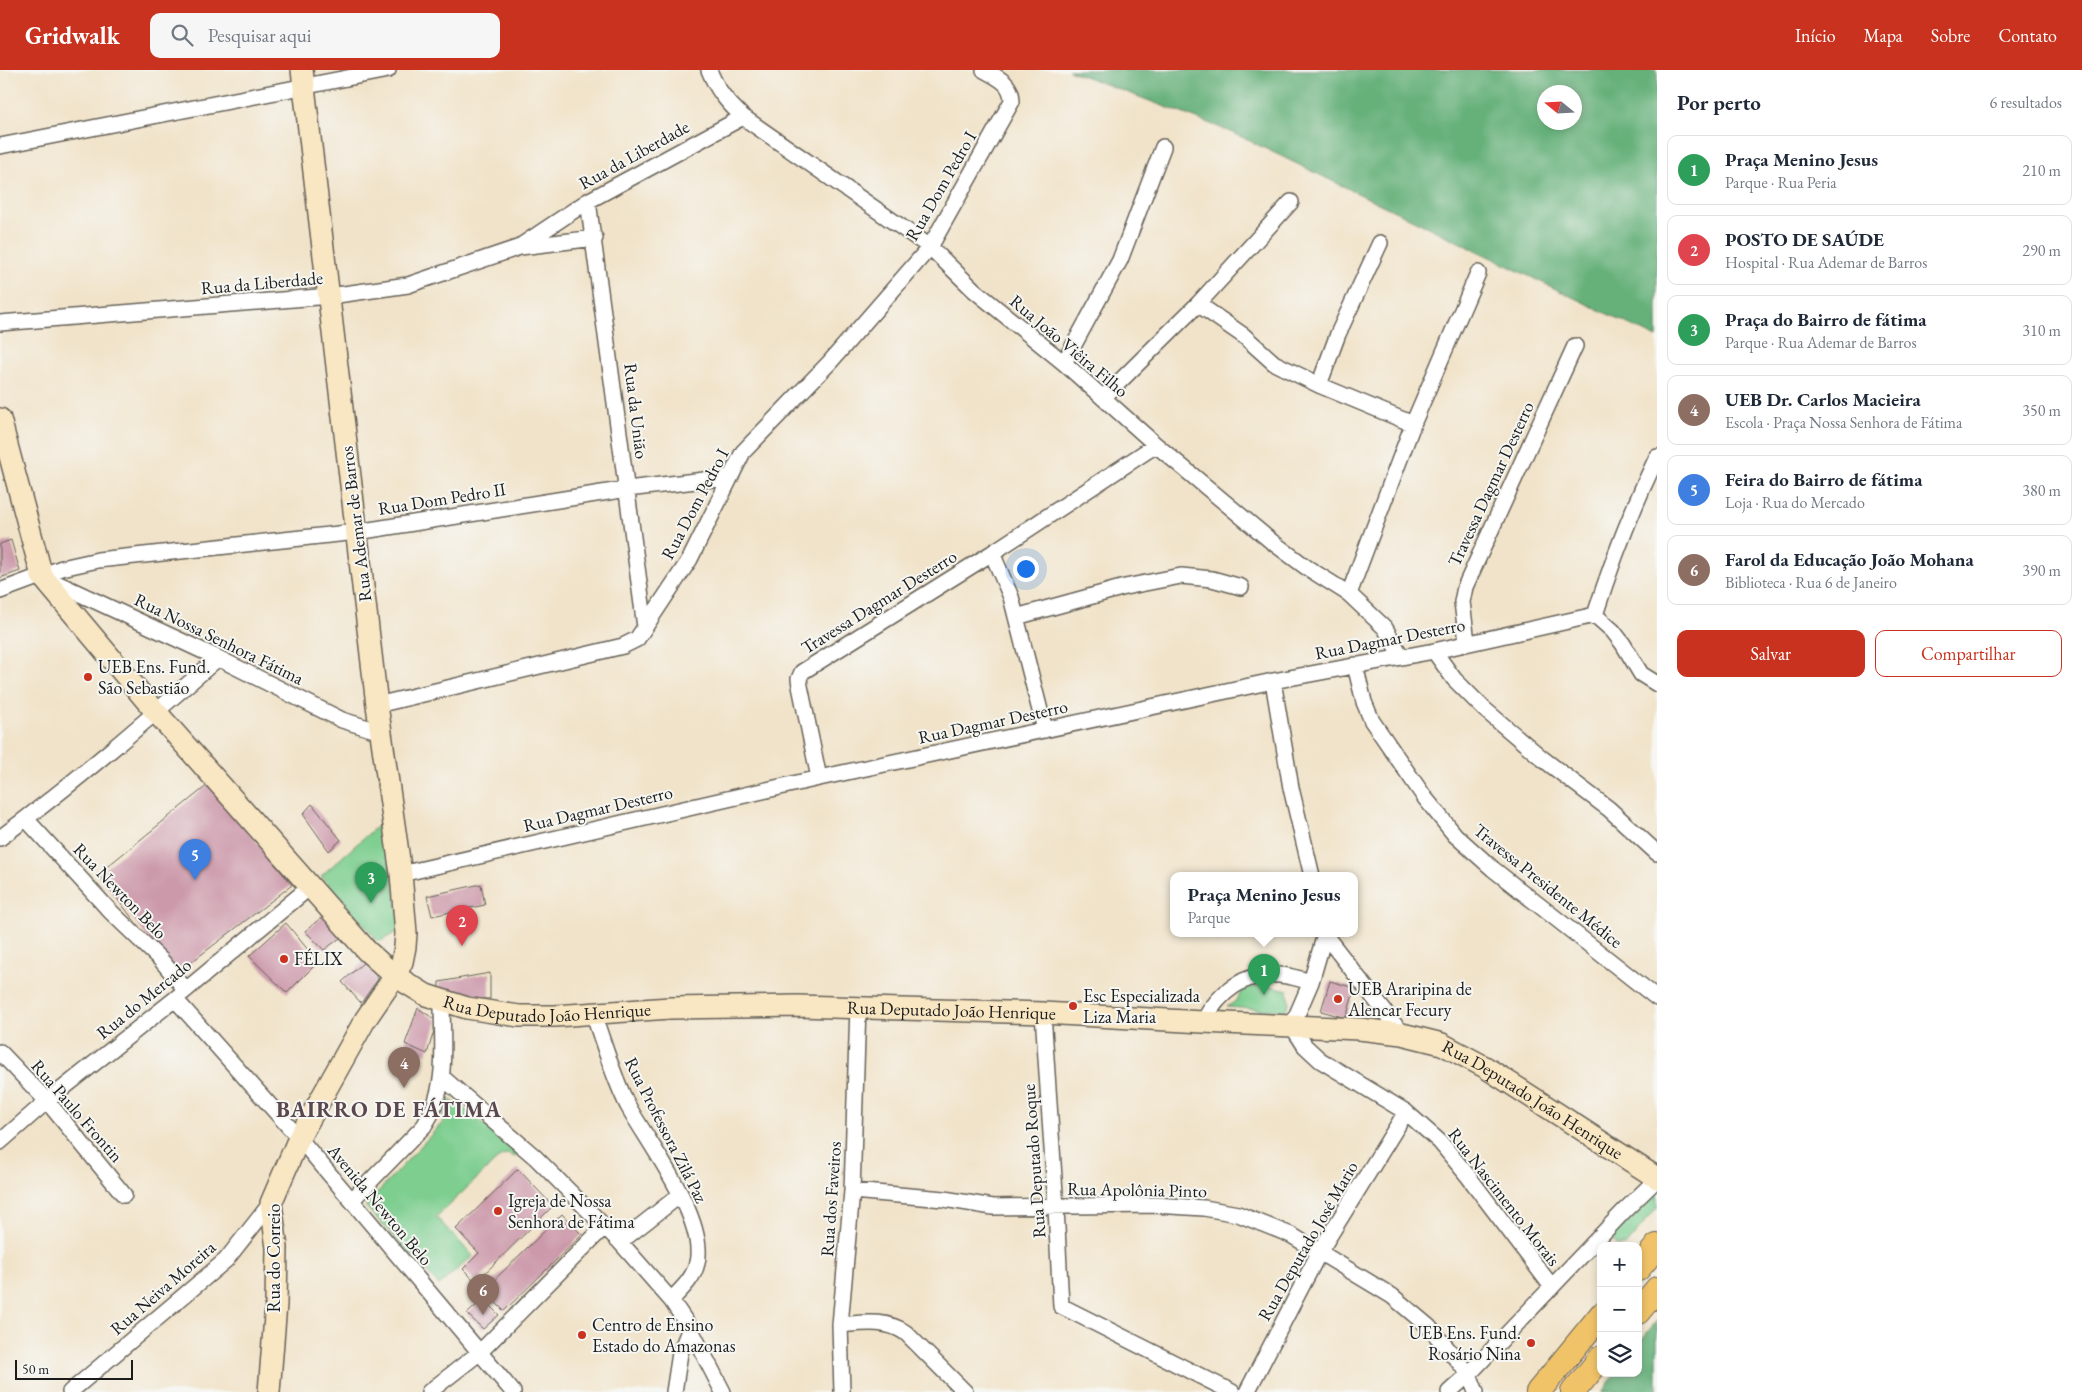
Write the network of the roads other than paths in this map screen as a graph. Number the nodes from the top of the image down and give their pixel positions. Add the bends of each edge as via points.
1 (388, 70) edge
2 (709, 70) edge
3 (984, 70) edge
4 (303, 78) edge
5 (743, 116) junction
6 (0, 146) edge
7 (1163, 147) dead end
8 (588, 201) junction
9 (1291, 202) dead end
10 (594, 238) junction
11 (1380, 243) dead end
12 (520, 247) junction
13 (930, 247) junction
14 (1478, 273) dead end
15 (330, 296) junction
16 (1198, 304) junction
17 (0, 323) edge
18 (1576, 346) dead end
19 (1064, 363) junction
20 (1319, 385) junction
21 (1103, 398) junction
22 (0, 419) edge
23 (1413, 424) junction
24 (1156, 445) junction
25 (1657, 457) edge
26 (730, 477) junction
27 (627, 489) junction
28 (357, 532) junction
29 (992, 553) junction
30 (42, 576) junction
31 (1241, 587) dead end
32 (0, 591) edge
33 (1349, 594) junction
34 (1595, 615) junction
35 (1016, 617) junction
36 (645, 627) junction
37 (1467, 642) junction
38 (1434, 651) junction
39 (1401, 656) junction
40 (218, 658) junction
41 (1355, 665) junction
42 (1273, 681) junction
43 (1657, 684) edge
44 (377, 705) junction
45 (156, 712) junction
46 (1045, 730) junction
47 (381, 732) junction
48 (819, 778) junction
49 (26, 819) junction
50 (0, 838) edge
51 (1657, 853) edge
52 (1311, 872) edge
53 (401, 874) junction
54 (311, 886) junction
55 (1324, 937) edge
56 (1327, 937) edge
57 (395, 976) junction
58 (1311, 982) junction
59 (180, 994) junction
60 (1657, 998) edge
61 (442, 1002) junction
62 (858, 1007) junction
63 (593, 1013) junction
64 (1043, 1013) junction
65 (1203, 1022) junction
66 (1292, 1026) junction
67 (1402, 1034) junction
68 (0, 1052) edge
69 (443, 1078) junction
70 (47, 1101) junction
71 (1406, 1112) junction
72 (299, 1138) junction
73 (0, 1142) edge
74 (1657, 1179) edge
75 (852, 1191) junction
76 (124, 1195) dead end
77 (680, 1195) junction
78 (352, 1200) junction
79 (271, 1203) junction
80 (1056, 1208) junction
81 (605, 1226) junction
82 (620, 1242) junction
83 (1657, 1246) edge
84 (1320, 1251) junction
85 (1642, 1264) edge
86 (1552, 1287) junction
87 (1657, 1289) edge
88 (671, 1300) junction
89 (1642, 1307) edge
90 (1597, 1320) edge
91 (840, 1325) junction
92 (690, 1328) junction
93 (479, 1353) junction
94 (1597, 1363) edge
95 (1470, 1374) junction
96 (70, 1392) edge
97 (269, 1392) edge
98 (429, 1392) edge
99 (513, 1392) edge
100 (674, 1392) edge
101 (723, 1392) edge
102 (842, 1392) edge
103 (966, 1392) edge
104 (1232, 1392) edge
105 (1247, 1392) edge
106 (1449, 1392) edge
107 (1476, 1392) edge
108 (1538, 1392) edge
109 (1573, 1392) edge

1 - 4 street
2 - 5 street, Rua João Viêira Filho via 715,87
3 - 13 street, Rua Dom Pedro I via 1008,86 1012,101
4 - 6 street
4 - 15 main road, Rua Ademar de Barros
5 - 8 street, Rua da Liberdade
5 - 13 street, Rua João Viêira Filho
7 - 19 street via 1120,260
8 - 10 street, Rua da União
8 - 12 street, Rua da Liberdade
9 - 16 street
10 - 12 street, Rua da Liberdade
10 - 27 street, Rua da União
11 - 20 street via 1338,334
12 - 15 street, Rua da Liberdade via 408,285
13 - 19 street, Rua João Viêira Filho via 974,290
13 - 26 street, Rua Dom Pedro I via 830,362 743,452
14 - 23 street
15 - 17 street, Rua da Liberdade
15 - 28 main road, Rua Ademar de Barros
16 - 20 street via 1244,336 1274,363
16 - 21 street
18 - 37 street, Travessa Dagmar Desterro via 1465,587 1462,602
19 - 21 street, Rua João Viêira Filho
20 - 23 street
21 - 24 street, Rua João Viêira Filho
22 - 30 main road, Rua Deputado João Henrique
23 - 33 street
24 - 29 street, Travessa Dagmar Desterro
24 - 33 street, Rua João Viêira Filho via 1271,541
25 - 34 street via 1608,572
26 - 27 street, Rua Dom Pedro II
26 - 36 street, Rua Dom Pedro I via 690,559
27 - 28 street, Rua Dom Pedro II
27 - 36 street, Rua da União
28 - 30 street, Rua Dom Pedro II via 98,560
28 - 44 main road, Rua Ademar de Barros
29 - 35 street
29 - 48 street, Travessa Dagmar Desterro via 802,672 800,686
30 - 32 street, Rua Dom Pedro II
30 - 40 street, Rua Nossa Senhora Fátima
30 - 45 main road, Rua Deputado João Henrique
31 - 35 street via 1212,579 1181,576 1125,587
33 - 39 street, Rua João Viêira Filho via 1385,628
34 - 37 street, Rua Dagmar Desterro
34 - 43 street via 1613,631 1641,674
35 - 46 street
36 - 44 street, Rua Dom Pedro I via 637,639 624,646
37 - 38 street, Rua Dagmar Desterro
38 - 39 street, Rua Dagmar Desterro
38 - 51 street via 1454,679 1484,709 1542,759 1609,809
39 - 41 street, Rua Dagmar Desterro
40 - 45 street
40 - 47 street, Rua Nossa Senhora Fátima via 342,720
41 - 42 street, Rua Dagmar Desterro
41 - 60 street, Travessa Presidente Médice via 1372,721 1455,835 1493,869
42 - 46 street, Rua Dagmar Desterro
42 - 52 street via 1291,788
44 - 47 main road, Rua Ademar de Barros
45 - 49 street
45 - 54 main road, Rua Deputado João Henrique
46 - 48 street, Rua Dagmar Desterro
47 - 53 main road, Rua Ademar de Barros
48 - 53 street, Rua Dagmar Desterro
49 - 50 street
49 - 59 street, Rua Newton Belo via 110,911 161,960
53 - 57 main road, Rua Ademar de Barros via 406,933 402,962
54 - 57 main road, Rua Deputado João Henrique via 367,951
54 - 59 street, Rua do Mercado
55 - 58 street
56 - 67 street
57 - 61 main road, Rua Deputado João Henrique
57 - 72 main road, Rua do Correio via 365,1020
58 - 65 street via 1279,975 1257,976 1240,982 1211,1006
58 - 66 street
59 - 70 street, Rua do Mercado
59 - 72 street, Avenida Newton Belo
61 - 63 main road, Rua Deputado João Henrique via 518,1016
61 - 69 street
62 - 63 main road, Rua Deputado João Henrique via 670,1008
62 - 64 main road, Rua Deputado João Henrique
62 - 75 street, Rua dos Faveiros
63 - 77 street, Rua Professora Zilá Paz via 628,1106 664,1162
64 - 65 main road, Rua Deputado João Henrique
64 - 80 street, Rua Deputado Roque
65 - 66 main road, Rua Deputado João Henrique
66 - 67 main road, Rua Deputado João Henrique via 1359,1028
66 - 71 street, Rua Nascimento Morais via 1305,1046 1320,1060
67 - 74 main road, Rua Deputado João Henrique via 1442,1044 1484,1067
68 - 70 street, Rua Paulo Frontin
69 - 78 street via 437,1103 424,1126
69 - 81 street via 536,1157
70 - 73 street, Rua do Mercado
70 - 76 street, Rua Paulo Frontin
71 - 84 street, Rua Deputado José Mario
71 - 86 street, Rua Nascimento Morais via 1440,1142
72 - 78 street, Avenida Newton Belo
72 - 79 main road, Rua do Correio
74 - 86 street
75 - 80 street, Rua Apolônia Pinto via 993,1207
75 - 91 street, Rua dos Faveiros
77 - 82 street
77 - 88 street, Rua Professora Zilá Paz via 693,1225 697,1265
78 - 93 street, Avenida Newton Belo
79 - 96 street, Rua Neiva Moreira via 226,1260
79 - 97 main road, Rua do Correio via 277,1248
80 - 84 street, Rua Apolônia Pinto via 1154,1205 1204,1208 1263,1222
80 - 104 street, Rua Deputado Roque via 1061,1306
81 - 82 street
81 - 93 street
82 - 88 street
83 - 85 main road
84 - 95 street, Rua Apolônia Pinto via 1392,1296 1429,1327
84 - 105 street, Rua Deputado José Mario
86 - 95 street
87 - 89 main road
88 - 92 street
90 - 108 main road
91 - 102 street, Rua dos Faveiros
91 - 103 street via 897,1326
92 - 100 street via 680,1353
92 - 101 street
93 - 98 street
93 - 99 street, Avenida Newton Belo
94 - 109 main road
95 - 106 street
95 - 107 street, Rua Apolônia Pinto

